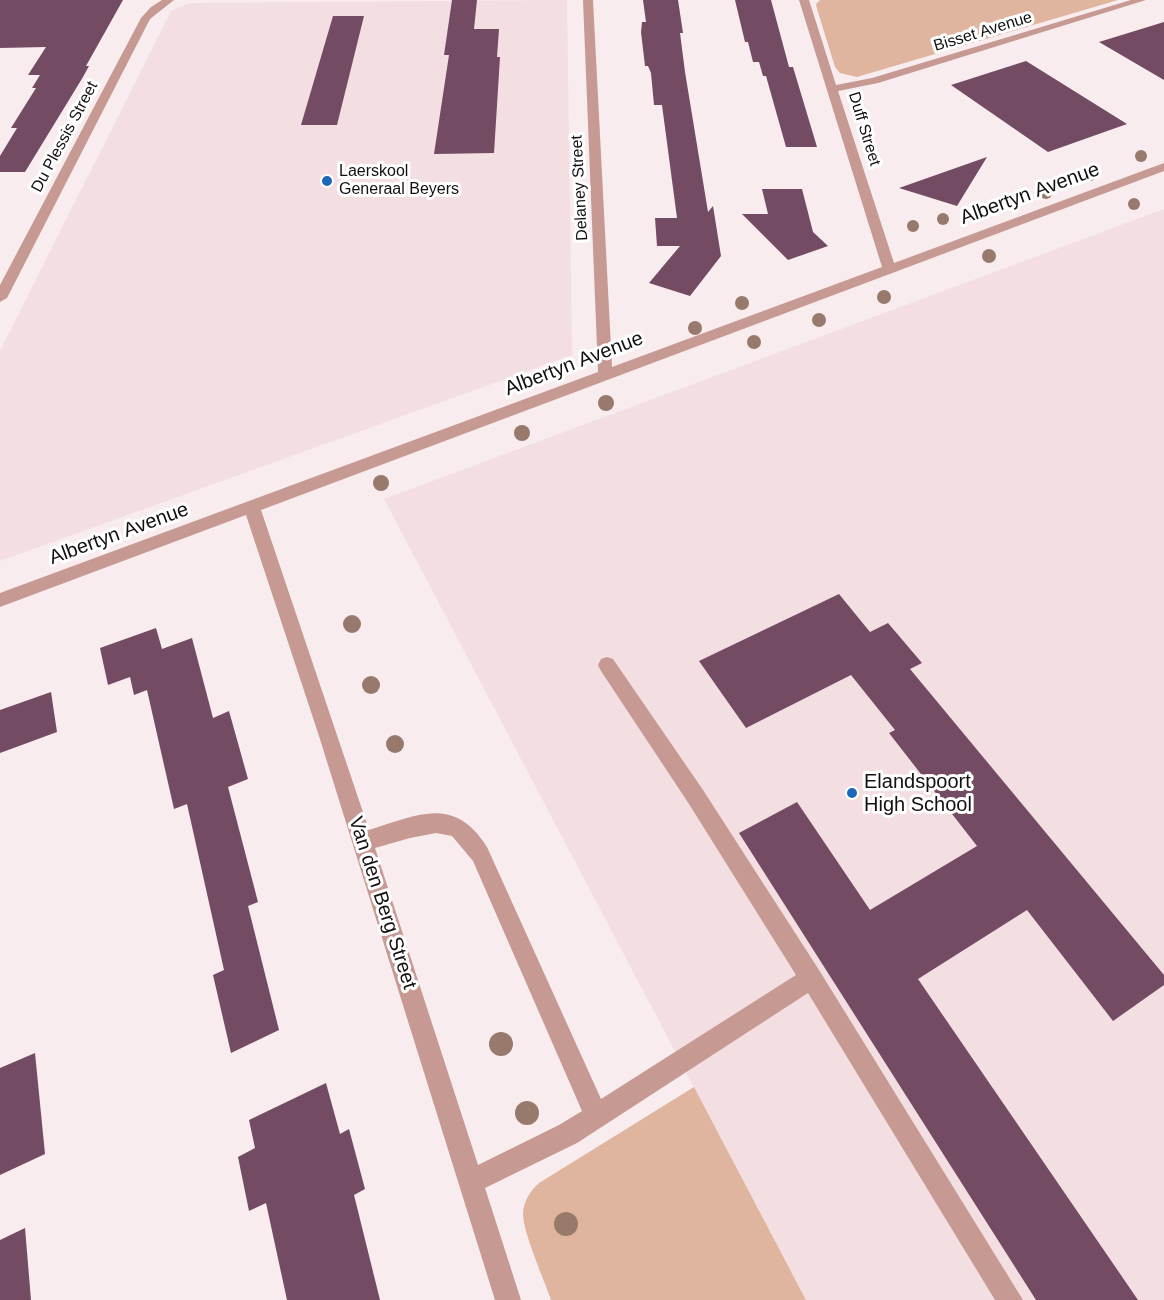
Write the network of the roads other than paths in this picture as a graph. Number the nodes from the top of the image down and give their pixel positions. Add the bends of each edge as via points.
1 (168, 0) edge
2 (588, 0) edge
3 (804, 0) edge
4 (1141, 0) edge
5 (834, 88) junction
6 (1164, 167) edge
7 (0, 264) edge
8 (18, 264) junction
9 (889, 269) junction
10 (0, 297) edge
11 (605, 374) junction
12 (252, 508) junction
13 (0, 600) edge
14 (607, 665) dead end
15 (363, 842) junction
16 (811, 978) junction
17 (596, 1116) junction
18 (470, 1182) junction
19 (508, 1300) edge
20 (1010, 1300) edge

1 - 8 street, Du Plessis Street via 146,18
2 - 11 street, Delaney Street
3 - 5 street, Duff Street
4 - 5 street, Bisset Avenue via 874,81
5 - 9 street, Duff Street
6 - 9 street, Albertyn Avenue
7 - 8 street
8 - 10 street, Du Plessis Street
9 - 11 street, Albertyn Avenue
11 - 12 street, Albertyn Avenue
12 - 13 street, Albertyn Avenue
12 - 15 street, Van den Berg Street
14 - 16 street
15 - 17 street via 433,823 453,825 468,835 480,854
15 - 18 street, Van den Berg Street
16 - 17 street
16 - 20 street
17 - 18 street
18 - 19 street, Van den Berg Street

